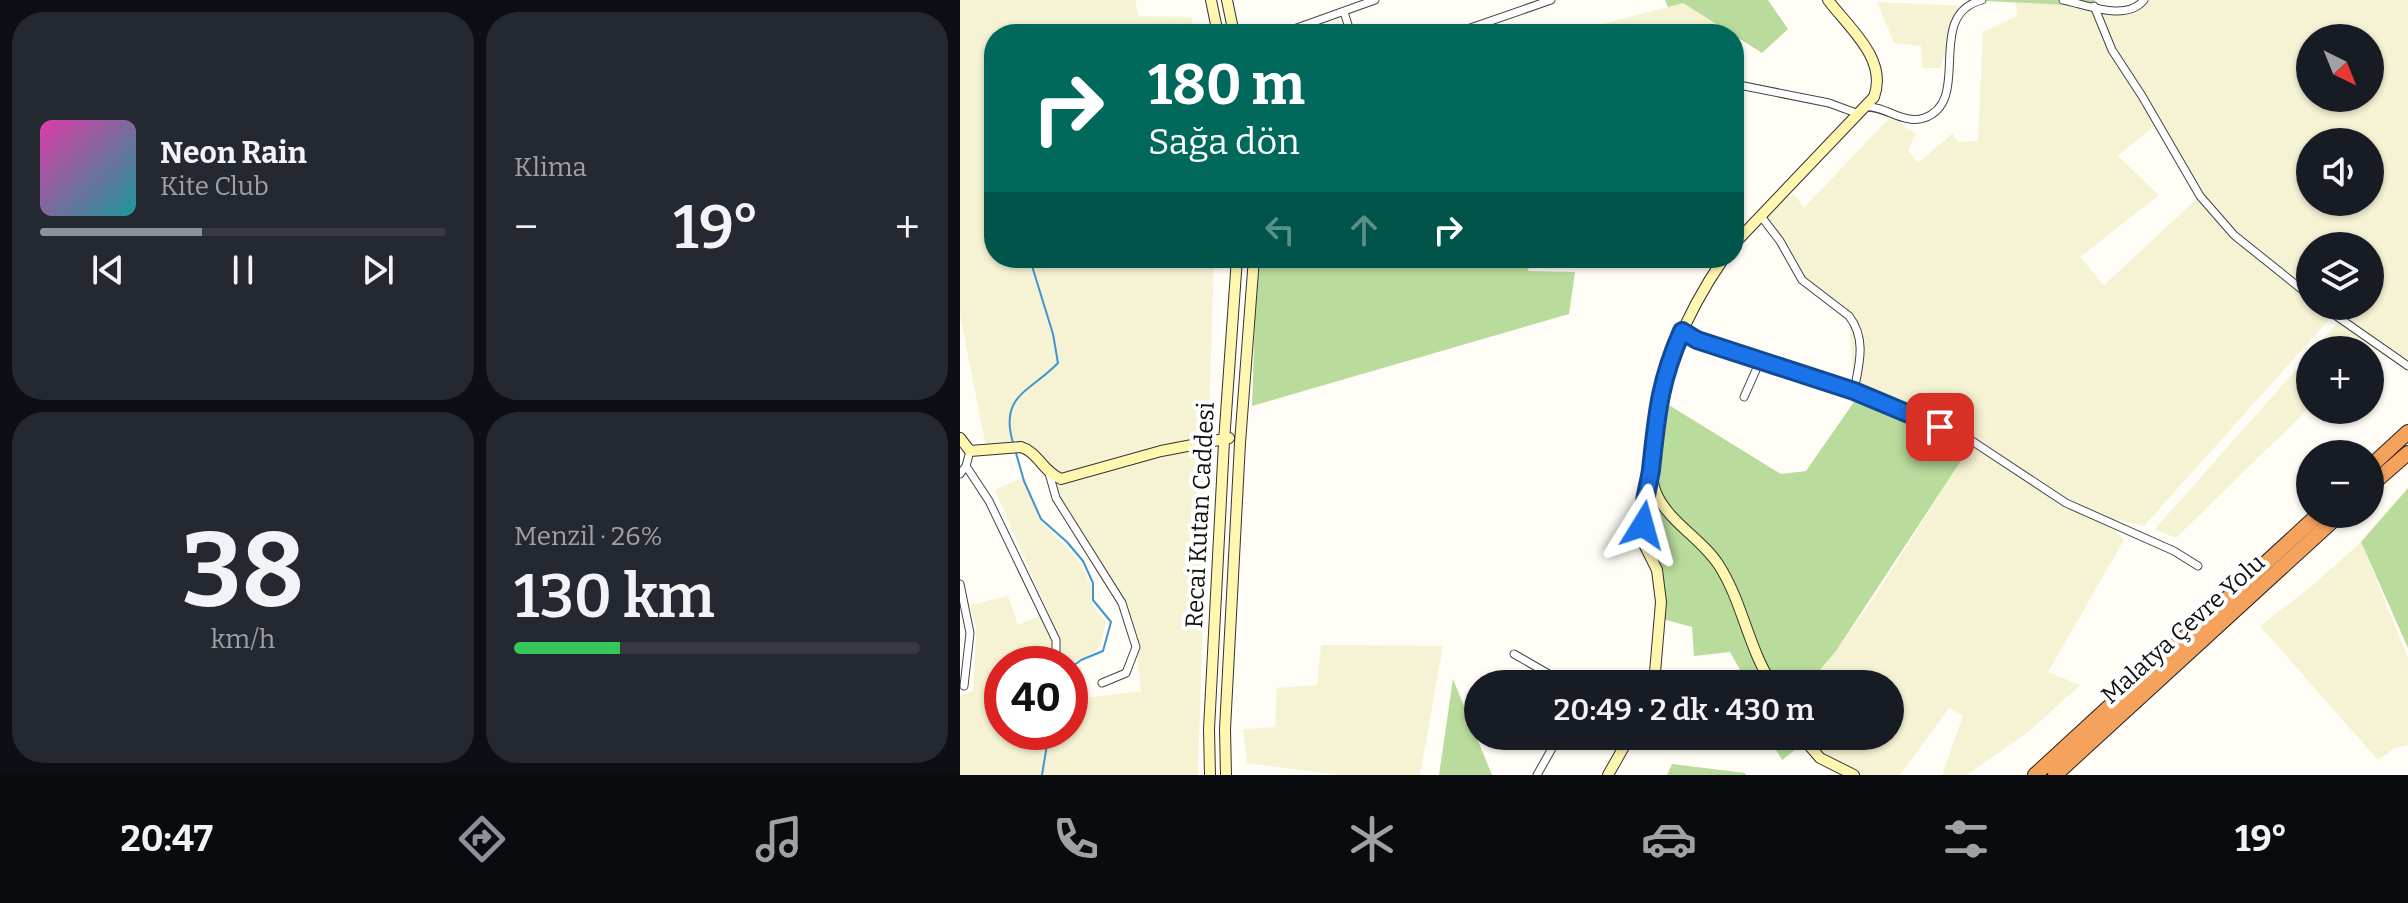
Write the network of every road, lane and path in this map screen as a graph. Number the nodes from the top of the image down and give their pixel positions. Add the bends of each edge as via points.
1 (1211, 0) edge
2 (1227, 0) edge
3 (1374, 0) edge
4 (1551, 0) edge
5 (1828, 0) edge
6 (1982, 0) edge
7 (2063, 0) edge
8 (2144, 0) edge
9 (2094, 6) junction
10 (1344, 12) junction
11 (1216, 24) edge
12 (1232, 24) edge
13 (1309, 24) edge
14 (1348, 24) edge
15 (1482, 24) edge
16 (1879, 82) junction
17 (1744, 86) edge
18 (1884, 109) junction
19 (1859, 110) junction
20 (1760, 215) junction
21 (1744, 233) edge
22 (1236, 268) edge
23 (1253, 268) edge
24 (1717, 268) edge
25 (2296, 285) edge
26 (2342, 320) edge
27 (1682, 331) junction
28 (1760, 361) junction
29 (2408, 366) edge
30 (1854, 391) junction
31 (1744, 397) dead end
32 (2408, 432) edge
33 (1240, 436) junction
34 (960, 438) edge
35 (1224, 439) junction
36 (970, 451) junction
37 (2408, 453) edge
38 (2384, 454) edge
39 (966, 466) junction
40 (1651, 471) junction
41 (1049, 473) junction
42 (960, 474) edge
43 (2384, 474) edge
44 (2304, 528) edge
45 (2325, 528) edge
46 (2198, 566) dead end
47 (960, 584) edge
48 (1056, 646) edge
49 (1514, 654) dead end
50 (1542, 670) edge
51 (1655, 670) edge
52 (1764, 670) edge
53 (1102, 683) dead end
54 (964, 686) dead end
55 (1551, 750) edge
56 (1622, 750) edge
57 (1813, 750) edge
58 (1210, 775) edge
59 (1226, 775) edge
60 (1537, 775) edge
61 (1608, 775) edge
62 (1854, 775) edge
63 (2035, 775) edge
64 (2055, 775) edge

1 - 11 street
2 - 12 street
3 - 10 street
4 - 15 street
5 - 16 street via 1860,38
6 - 18 street via 1957,15 1948,87 1939,106 1926,118 1911,120
7 - 9 street
8 - 9 street via 2138,8 2118,12
9 - 25 street via 2112,50 2200,196 2234,235
10 - 13 street
10 - 14 street
16 - 18 street
16 - 19 street via 1874,97
17 - 19 street
18 - 19 street
19 - 20 street
20 - 21 street
20 - 30 street via 1802,280 1855,323 1861,355
22 - 35 street, Recai Kutan Caddesi
23 - 33 street, Recai Kutan Caddesi
24 - 27 street
26 - 29 street
27 - 28 street
27 - 40 street via 1666,368 1656,413
28 - 30 street
28 - 31 street
30 - 46 street via 1969,439 2066,503
32 - 38 highway
33 - 35 street
33 - 59 street, Recai Kutan Caddesi
34 - 36 street
35 - 41 street via 1071,478
35 - 58 street, Recai Kutan Caddesi
36 - 39 street
36 - 41 street via 1021,447
37 - 43 highway
39 - 42 street
39 - 48 street via 989,501
40 - 51 street via 1642,508 1643,542 1657,570 1661,602
40 - 52 street via 1667,510 1719,565
41 - 53 street via 1056,498 1122,603 1136,647 1126,673
44 - 63 highway, Malatya Çevre Yolu
45 - 64 highway, Malatya Çevre Yolu
47 - 54 street via 970,633
49 - 50 street
55 - 60 street
56 - 61 street
57 - 62 street

